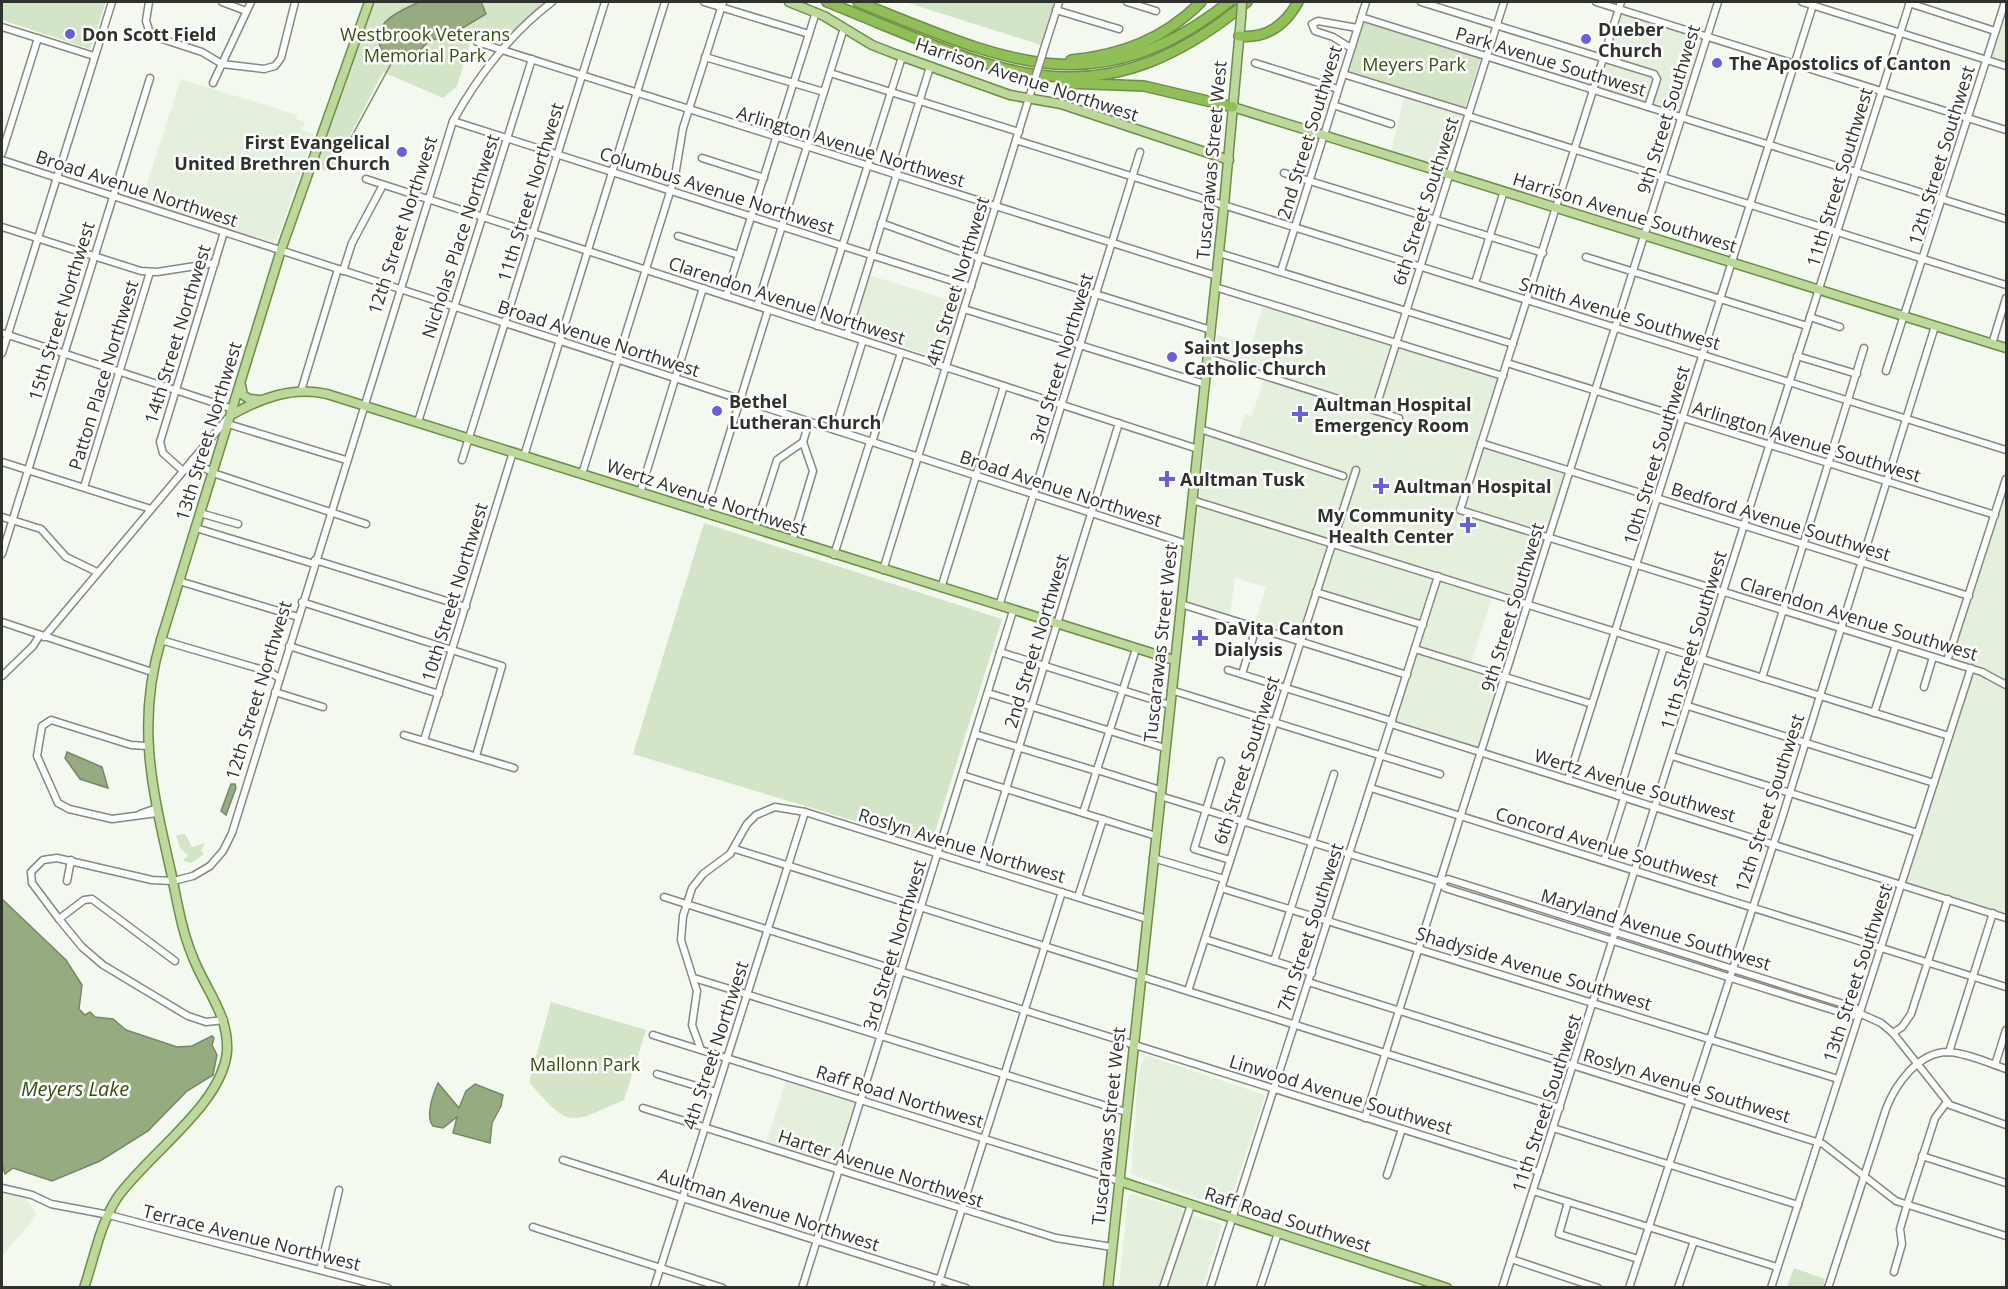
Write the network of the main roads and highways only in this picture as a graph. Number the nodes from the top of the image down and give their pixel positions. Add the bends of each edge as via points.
1 (369, 2) edge
2 (789, 2) edge
3 (827, 2) edge
4 (858, 2) edge
5 (1200, 2) edge
6 (1228, 2) edge
7 (1242, 2) edge
8 (1247, 2) edge
9 (1298, 2) edge
10 (1239, 36) junction
11 (951, 51) junction
12 (994, 54) junction
13 (1233, 107) junction
14 (1229, 160) junction
15 (2007, 348) edge
16 (241, 382) junction
17 (261, 400) junction
18 (231, 416) junction
19 (1174, 660) junction
20 (1119, 1181) junction
21 (1432, 1285) edge
22 (84, 1287) edge
23 (1107, 1287) edge
24 (1448, 1287) edge

1 - 16 main road, 13th Street Northwest via 281,250
2 - 14 main road, Harrison Avenue Northwest via 902,57 1010,95 1060,104
3 - 11 highway
4 - 12 highway
5 - 12 highway via 1166,31 1113,54 1058,60
6 - 12 highway via 1168,42 1109,62 1052,65
7 - 10 main road, Tuscarawas Street West, bridge
8 - 11 highway via 1179,50 1109,74 1034,75
9 - 10 highway via 1272,30 1257,36
10 - 13 main road, Tuscarawas Street West
11 - 13 highway via 964,61 1016,77 1144,86
13 - 14 main road, Tuscarawas Street West
13 - 15 main road, Harrison Avenue Southwest
14 - 19 main road, Tuscarawas Street West
16 - 17 main road via 243,395
16 - 18 main road, 13th Street Northwest
17 - 18 main road, Wertz Avenue Northwest
17 - 19 main road, Wertz Avenue Northwest via 301,391 327,393
18 - 22 main road, 13th Street Northwest via 161,640 147,709 147,746 173,881 192,955 224,1020 226,1052 215,1087 129,1183 109,1215
19 - 20 main road, Tuscarawas Street West
20 - 21 main road, Raff Road Southwest
20 - 23 main road, Tuscarawas Street West
21 - 24 main road, Raff Road Southwest

